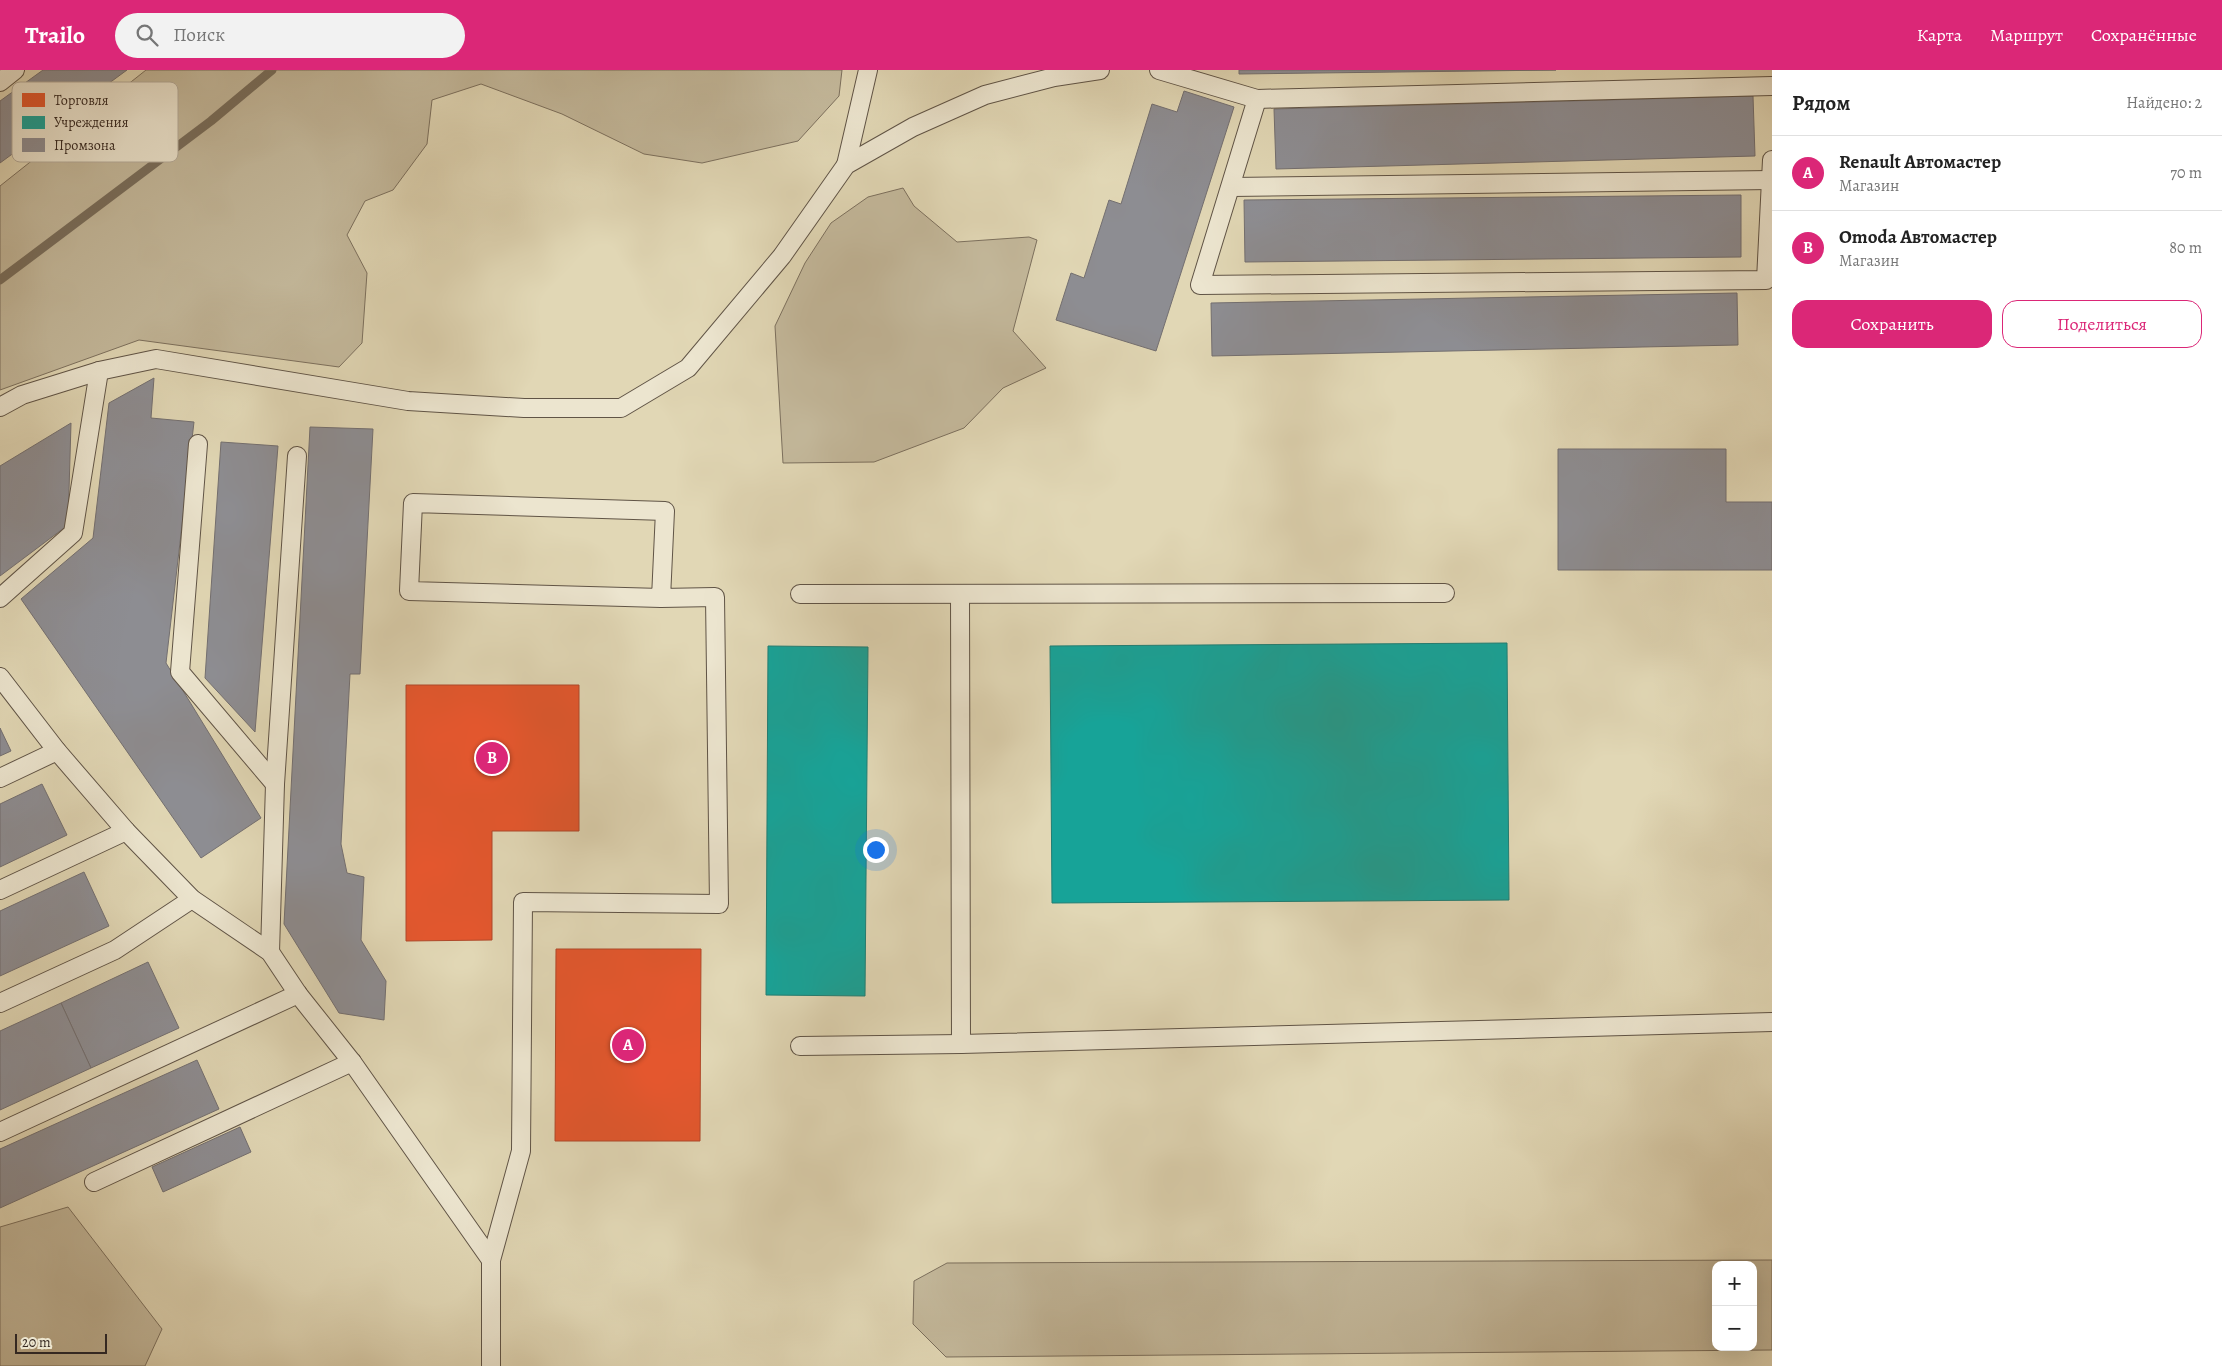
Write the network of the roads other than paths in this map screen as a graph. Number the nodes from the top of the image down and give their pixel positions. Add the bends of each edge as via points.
1 (15, 70) edge
2 (868, 70) edge
3 (1100, 70) edge
4 (1159, 70) edge
5 (0, 82) edge
6 (1772, 86) edge
7 (1257, 98) junction
8 (1772, 160) edge
9 (846, 165) junction
10 (1770, 180) junction
11 (1231, 188) junction
12 (99, 371) junction
13 (0, 407) edge
14 (198, 444) dead end
15 (297, 456) dead end
16 (1445, 593) dead end
17 (800, 594) dead end
18 (960, 594) junction
19 (0, 598) edge
20 (661, 598) junction
21 (0, 677) edge
22 (57, 751) junction
23 (0, 778) edge
24 (275, 784) junction
25 (126, 832) junction
26 (0, 890) edge
27 (192, 899) junction
28 (270, 952) junction
29 (298, 994) junction
30 (0, 1003) edge
31 (1772, 1022) edge
32 (961, 1044) junction
33 (800, 1046) dead end
34 (352, 1062) junction
35 (0, 1132) edge
36 (94, 1182) dead end
37 (492, 1260) junction
38 (491, 1366) edge

1 - 5 lane
2 - 9 lane
3 - 9 lane via 1054,77 985,96 913,127
4 - 7 lane
6 - 7 lane
7 - 11 lane
8 - 10 lane
9 - 12 lane via 782,256 688,368 621,408 524,408 408,401 156,359
10 - 11 lane
10 - 11 lane via 1766,280 1200,285
12 - 13 lane via 22,396
12 - 19 lane via 73,533
14 - 24 lane via 180,672
15 - 24 lane
16 - 18 lane
17 - 18 lane
18 - 32 lane
20 - 20 lane via 664,511 413,503 409,591
20 - 37 lane via 715,597 719,904 523,902 521,1151
21 - 22 lane
22 - 23 lane
22 - 25 lane
24 - 28 lane
25 - 26 lane
25 - 27 lane
27 - 28 lane
27 - 30 lane via 115,950
28 - 29 lane
29 - 34 lane
29 - 35 lane
31 - 32 lane
32 - 33 lane
34 - 36 lane
34 - 37 lane
37 - 38 lane

